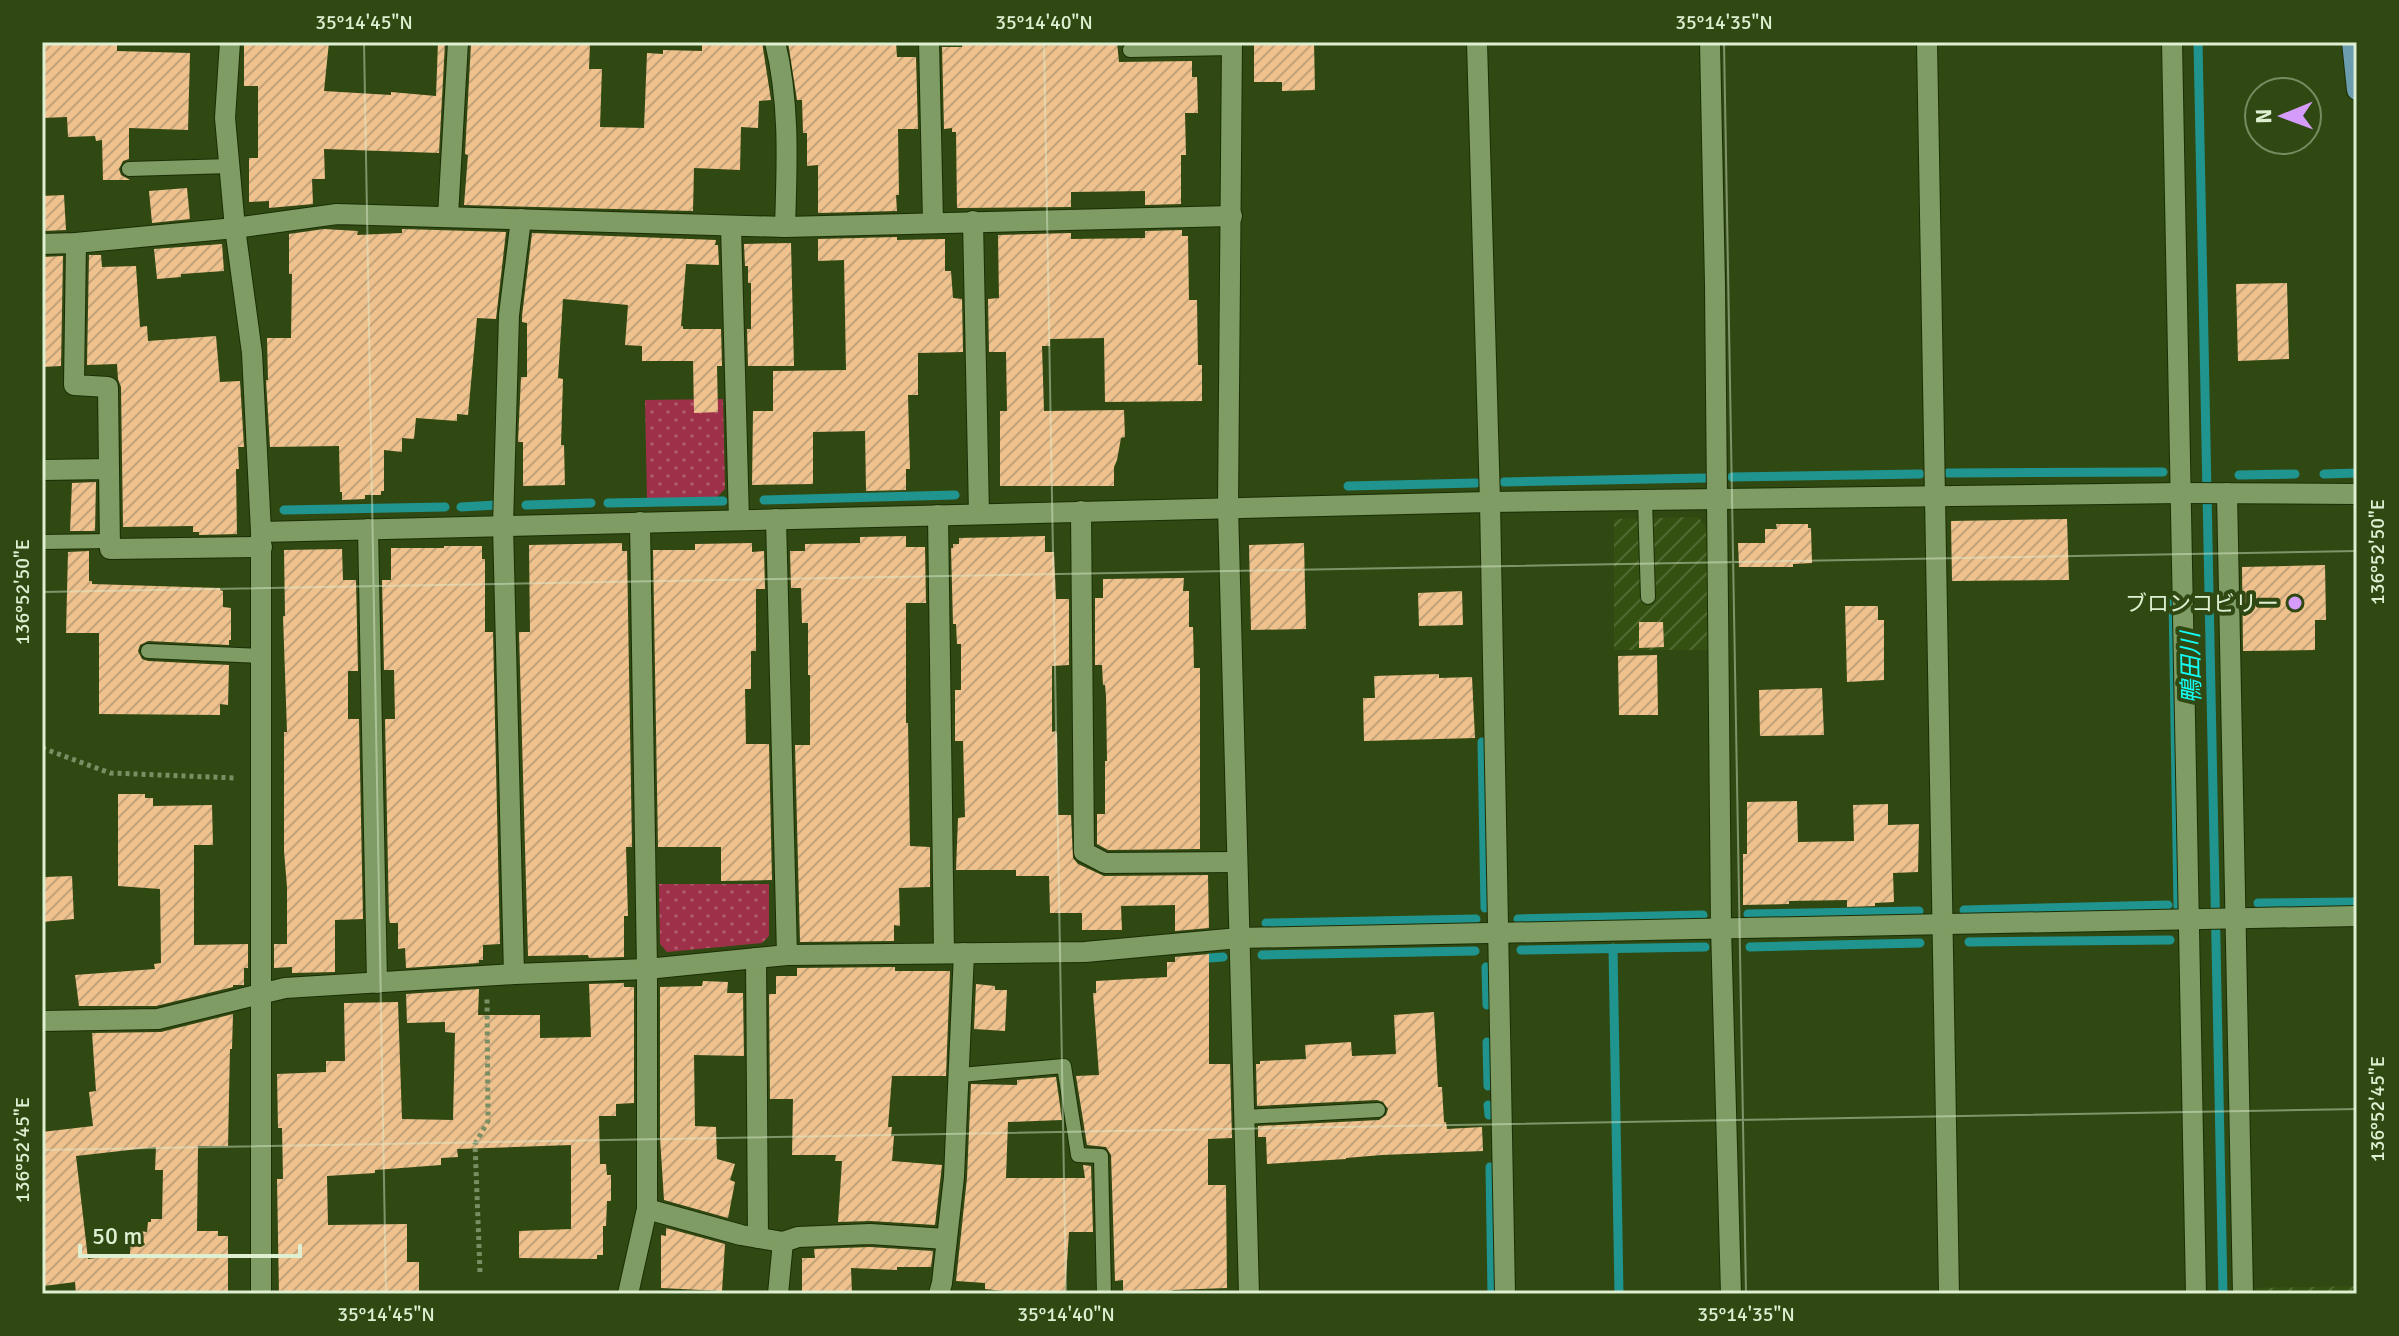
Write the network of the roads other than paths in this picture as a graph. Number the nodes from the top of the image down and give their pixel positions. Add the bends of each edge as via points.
1 (230, 42) edge
2 (458, 42) edge
3 (775, 42) edge
4 (929, 42) edge
5 (1477, 42) edge
6 (1710, 42) edge
7 (1927, 42) edge
8 (2172, 42) edge
9 (2352, 42) edge
10 (1232, 45) edge
11 (1130, 50) dead end
12 (2357, 90) edge
13 (230, 166) junction
14 (129, 169) dead end
15 (448, 216) junction
16 (1232, 216) junction
17 (521, 219) junction
18 (973, 221) junction
19 (933, 222) junction
20 (731, 226) junction
21 (785, 227) junction
22 (235, 228) junction
23 (76, 243) junction
24 (42, 244) edge
25 (109, 469) junction
26 (42, 470) edge
27 (2189, 493) junction
28 (2224, 493) junction
29 (2357, 494) edge
30 (1934, 496) junction
31 (1717, 499) junction
32 (1645, 500) junction
33 (1490, 502) junction
34 (1228, 507) junction
35 (1081, 511) junction
36 (979, 514) junction
37 (938, 515) junction
38 (776, 519) junction
39 (739, 520) junction
40 (640, 522) junction
41 (503, 525) junction
42 (368, 529) junction
43 (262, 540) junction
44 (110, 541) junction
45 (42, 542) edge
46 (1648, 597) dead end
47 (148, 651) dead end
48 (261, 656) junction
49 (1237, 862) junction
50 (2357, 916) edge
51 (2196, 918) junction
52 (2232, 918) junction
53 (1941, 924) junction
54 (1721, 927) junction
55 (1498, 933) junction
56 (1239, 938) junction
57 (954, 953) junction
58 (787, 955) junction
59 (756, 958) junction
60 (647, 969) junction
61 (514, 974) junction
62 (377, 983) junction
63 (261, 993) junction
64 (42, 1021) edge
65 (960, 1075) junction
66 (1378, 1110) dead end
67 (1244, 1117) junction
68 (647, 1209) junction
69 (758, 1238) junction
70 (946, 1239) junction
71 (783, 1242) junction
72 (261, 1294) edge
73 (628, 1294) edge
74 (778, 1294) edge
75 (939, 1294) edge
76 (1104, 1294) edge
77 (1249, 1294) edge
78 (1505, 1294) edge
79 (1731, 1294) edge
80 (1949, 1294) edge
81 (2196, 1294) edge
82 (2243, 1294) edge

1 - 13 street via 225,118
2 - 15 street
3 - 21 street via 788,127
4 - 19 street
5 - 33 street
6 - 31 street
7 - 30 street
8 - 27 street
9 - 12 main road
10 - 11 lane
10 - 16 street
13 - 14 lane
13 - 22 street
15 - 17 street
15 - 22 street via 337,214
16 - 18 street
16 - 34 street
17 - 20 street
17 - 41 street via 509,315
18 - 19 street
18 - 36 street
19 - 21 street
20 - 21 street
20 - 39 street
22 - 23 street
22 - 43 street via 252,353
23 - 24 street
23 - 25 street via 74,385 108,387
25 - 26 street
25 - 44 street
27 - 28 street
27 - 30 street
27 - 51 street
28 - 29 street
28 - 52 street
30 - 31 street
30 - 53 street
31 - 32 street
31 - 54 street
32 - 33 street
32 - 46 lane
33 - 34 street
33 - 55 street
34 - 35 street
34 - 49 street
35 - 36 street
35 - 49 street via 1084,852 1105,863
36 - 37 street
37 - 38 street
37 - 57 street
38 - 39 street
38 - 58 street
39 - 40 street
40 - 41 street
40 - 60 street
41 - 42 street
41 - 61 street
42 - 43 street
42 - 62 street
43 - 44 street via 110,549
43 - 48 street
44 - 45 lane
47 - 48 lane
48 - 63 street
49 - 56 street
50 - 52 street
51 - 52 street
51 - 53 street
51 - 81 street
52 - 82 street
53 - 54 street
53 - 80 street
54 - 55 street
54 - 79 street
55 - 56 street
55 - 78 street
56 - 57 street via 1085,952
56 - 67 street
57 - 58 street
57 - 65 street
58 - 59 street
59 - 60 street
59 - 69 street
60 - 61 street
60 - 68 street
61 - 62 street
62 - 63 street
63 - 64 street via 158,1019
63 - 72 street
65 - 70 street
65 - 76 lane via 1064,1066 1078,1155 1101,1156
66 - 67 lane
67 - 77 street
68 - 69 street
68 - 73 street
69 - 71 street
70 - 71 street via 870,1234
70 - 75 street
71 - 74 street

